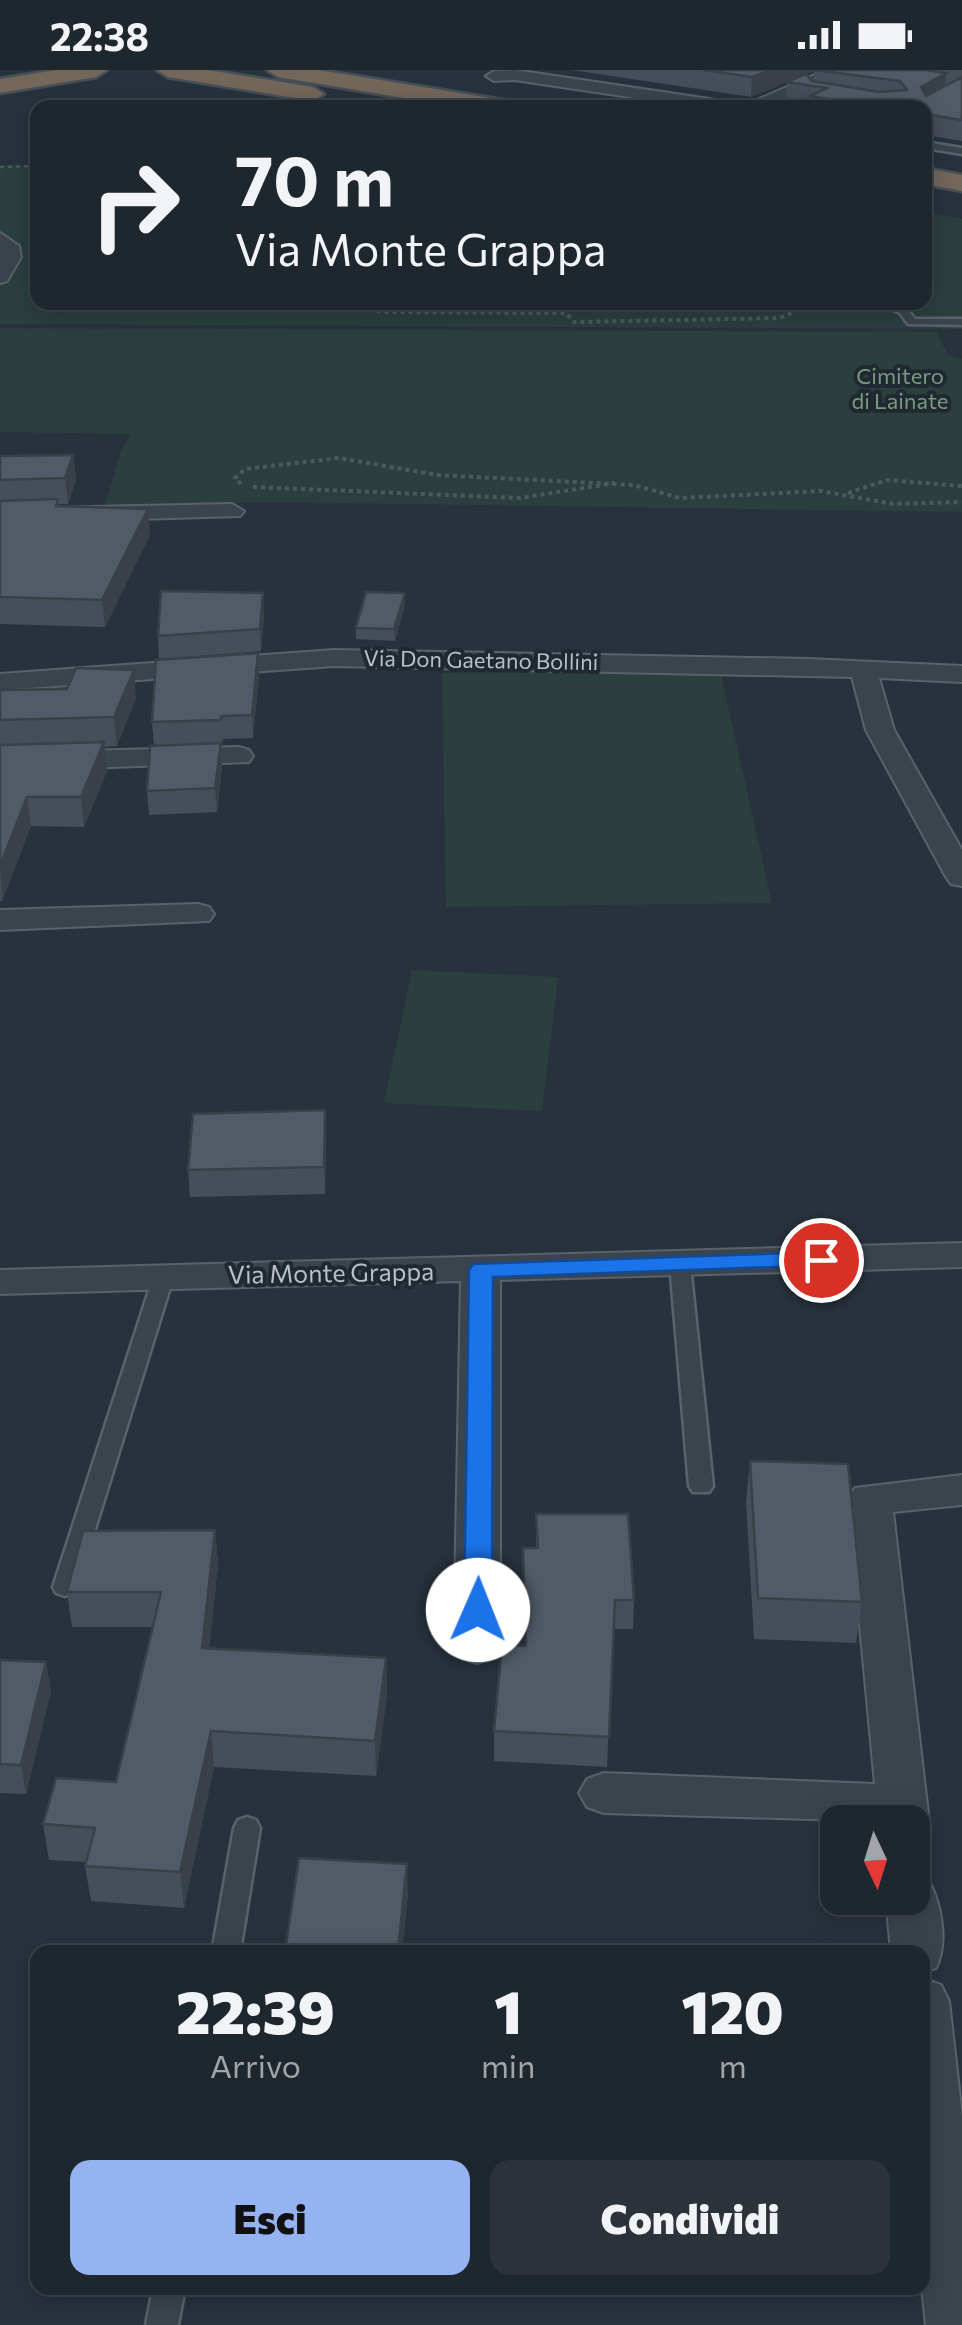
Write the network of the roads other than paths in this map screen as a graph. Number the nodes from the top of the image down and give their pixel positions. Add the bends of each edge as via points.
1 (168, 70) edge
2 (278, 70) edge
3 (322, 70) edge
4 (839, 70) edge
5 (89, 71) edge
6 (516, 72) edge
7 (495, 73) edge
8 (858, 74) edge
9 (0, 86) edge
10 (428, 94) junction
11 (345, 100) edge
12 (462, 100) edge
13 (638, 100) edge
14 (683, 100) edge
15 (769, 100) edge
16 (800, 100) edge
17 (932, 146) edge
18 (962, 150) edge
19 (932, 177) edge
20 (962, 182) edge
21 (932, 198) edge
22 (962, 203) edge
23 (0, 239) edge
24 (0, 277) edge
25 (901, 310) edge
26 (962, 322) edge
27 (232, 511) dead end
28 (0, 516) edge
29 (962, 674) edge
30 (867, 680) junction
31 (0, 682) edge
32 (962, 693) edge
33 (239, 756) dead end
34 (0, 762) edge
35 (962, 877) edge
36 (198, 914) dead end
37 (0, 920) edge
38 (962, 1255) edge
39 (680, 1264) junction
40 (481, 1270) junction
41 (164, 1278) junction
42 (0, 1282) edge
43 (701, 1486) dead end
44 (962, 1490) edge
45 (65, 1587) edge
46 (478, 1646) dead end
47 (604, 1793) dead end
48 (902, 1805) edge
49 (820, 1808) edge
50 (247, 1828) dead end
51 (914, 1915) edge
52 (227, 1945) edge
53 (917, 1945) edge
54 (930, 2062) edge
55 (952, 2201) edge
56 (168, 2295) edge
57 (162, 2325) edge
58 (956, 2325) edge

1 - 11 highway
2 - 10 highway
3 - 10 highway
4 - 15 street
5 - 9 highway
6 - 7 street
6 - 14 street
7 - 13 street
8 - 16 street
10 - 12 highway
17 - 18 lane
19 - 20 highway
21 - 22 highway
23 - 24 street via 12,250
25 - 26 lane via 912,322
27 - 28 street
29 - 30 street, Via Don Gaetano Bollini
30 - 31 street, Via Don Gaetano Bollini via 334,658
30 - 32 street, Via Don Gaetano Bollini
30 - 35 street via 880,730
33 - 34 street
36 - 37 street
38 - 39 street, Via Monte Grappa
39 - 40 street, Via Monte Grappa
39 - 43 lane
40 - 41 street, Via Monte Grappa
40 - 46 street
41 - 42 street, Via Monte Grappa
41 - 45 lane
44 - 48 street via 870,1499
47 - 49 street
50 - 52 lane
51 - 53 street
54 - 55 street
55 - 58 street
56 - 57 lane

